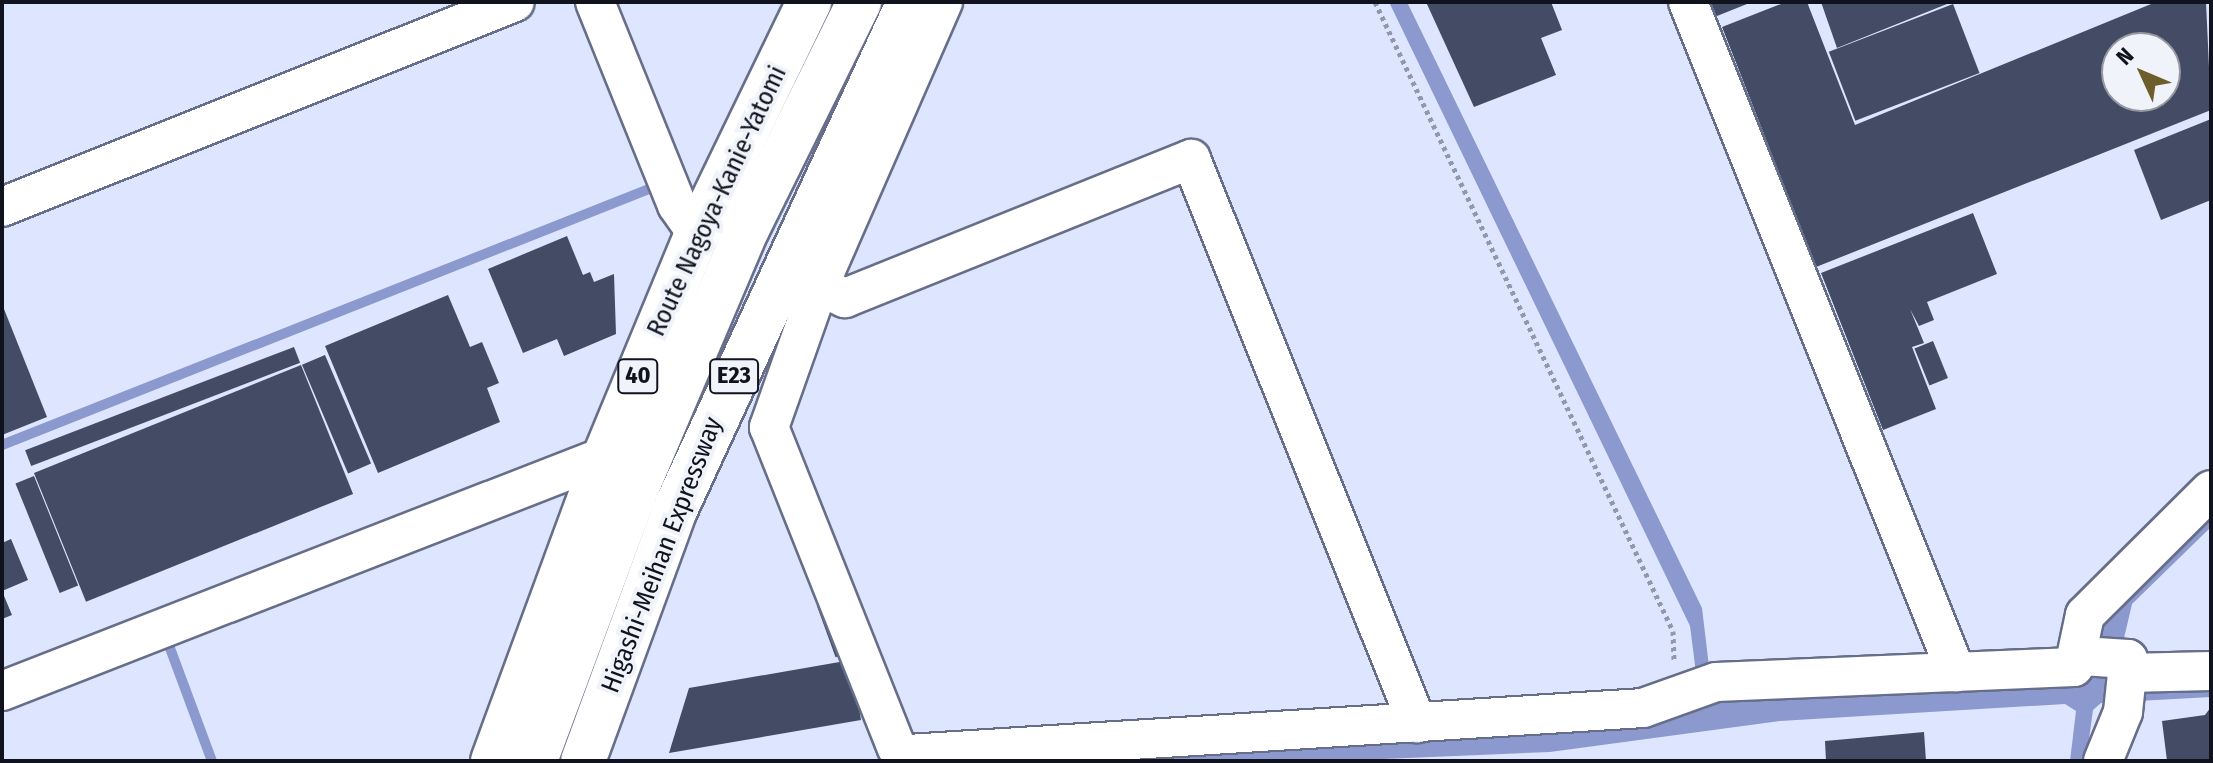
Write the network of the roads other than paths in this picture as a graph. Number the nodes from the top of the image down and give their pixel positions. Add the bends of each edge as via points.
1 (515, 2) edge
2 (595, 2) edge
3 (809, 2) edge
4 (859, 2) edge
5 (909, 2) edge
6 (943, 2) edge
7 (1688, 2) edge
8 (2, 207) edge
9 (697, 234) junction
10 (819, 286) junction
11 (605, 456) junction
12 (2211, 490) edge
13 (2082, 656) junction
14 (2125, 666) junction
15 (2211, 671) edge
16 (1956, 672) junction
17 (2, 691) edge
18 (1417, 723) junction
19 (500, 759) edge
20 (583, 761) edge
21 (2103, 761) edge

1 - 8 street
2 - 9 street via 677,205
3 - 9 main road, Route Nagoya-Kanie-Yatomi / 40
4 - 19 main road, Higashi-Meihan Expressway / E23 via 747,229 645,468
5 - 20 main road, Higashi-Meihan Expressway / E23 via 674,512
6 - 10 street
7 - 16 street
9 - 11 main road, Route Nagoya-Kanie-Yatomi / 40
10 - 18 street via 845,298 1191,159
10 - 18 street via 769,427 897,748 908,754
11 - 17 street
11 - 19 main road, Route Nagoya-Kanie-Yatomi / 40
12 - 13 street via 2085,615
13 - 14 street
13 - 16 street via 2074,667
14 - 15 street
14 - 21 street via 2123,712
16 - 18 street via 1716,682 1643,708

